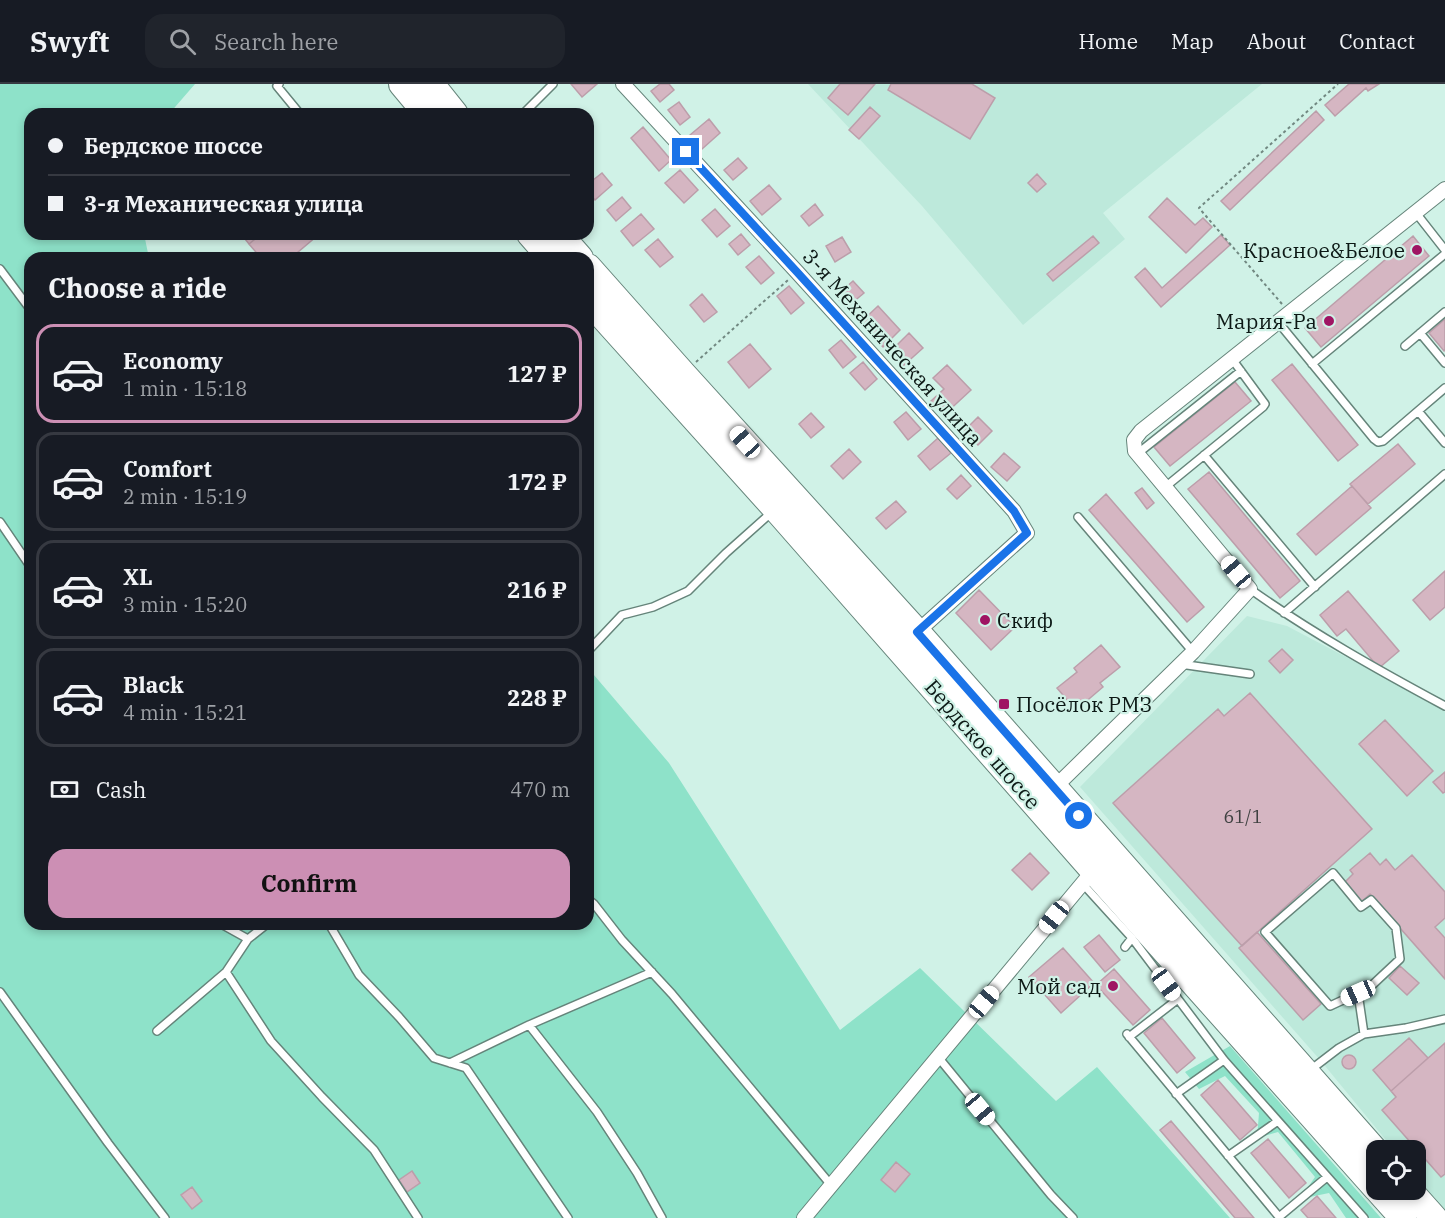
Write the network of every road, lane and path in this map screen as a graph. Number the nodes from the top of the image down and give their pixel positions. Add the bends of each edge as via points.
1 (279, 84) edge
2 (402, 84) edge
3 (431, 84) edge
4 (554, 84) edge
5 (623, 84) edge
6 (1338, 84) edge
7 (295, 108) edge
8 (421, 108) edge
9 (450, 108) edge
10 (529, 108) edge
11 (1445, 189) edge
12 (1416, 213) junction
13 (535, 240) edge
14 (564, 240) edge
15 (1445, 250) edge
16 (546, 252) edge
17 (575, 252) edge
18 (1445, 254) edge
19 (0, 268) edge
20 (797, 272) junction
21 (594, 274) edge
22 (24, 301) edge
23 (594, 307) edge
24 (1445, 312) edge
25 (1290, 313) junction
26 (1278, 322) junction
27 (1420, 333) junction
28 (1405, 346) dead end
29 (1232, 359) junction
30 (1445, 363) edge
31 (1312, 364) junction
32 (1241, 371) junction
33 (682, 374) junction
34 (1445, 388) edge
35 (1418, 411) junction
36 (1445, 443) edge
37 (1137, 454) junction
38 (1204, 455) junction
39 (1445, 474) edge
40 (1164, 488) junction
41 (776, 509) junction
42 (1078, 517) dead end
43 (0, 522) edge
44 (24, 557) edge
45 (1315, 587) junction
46 (1250, 589) junction
47 (1284, 613) junction
48 (917, 632) junction
49 (594, 645) edge
50 (1193, 652) junction
51 (1180, 664) junction
52 (1250, 674) dead end
53 (1445, 706) edge
54 (1045, 796) junction
55 (1111, 852) junction
56 (1088, 876) junction
57 (594, 904) edge
58 (232, 930) edge
59 (259, 930) edge
60 (333, 930) edge
61 (1132, 938) junction
62 (248, 939) junction
63 (1125, 947) dead end
64 (226, 972) junction
65 (652, 972) junction
66 (0, 993) edge
67 (1358, 993) junction
68 (1178, 999) junction
69 (1445, 1019) edge
70 (529, 1025) junction
71 (157, 1031) dead end
72 (1364, 1034) junction
73 (938, 1057) junction
74 (1224, 1060) junction
75 (450, 1064) junction
76 (1307, 1073) junction
77 (1176, 1094) junction
78 (1278, 1121) junction
79 (1366, 1140) edge
80 (1228, 1156) junction
81 (1328, 1177) junction
82 (1366, 1177) edge
83 (831, 1185) junction
84 (1387, 1200) edge
85 (1418, 1200) edge
86 (1279, 1217) edge
87 (165, 1218) edge
88 (418, 1218) edge
89 (568, 1218) edge
90 (662, 1218) edge
91 (804, 1218) edge
92 (1073, 1218) edge
93 (1364, 1218) edge
94 (1403, 1218) edge
95 (1434, 1218) edge

1 - 7 lane
2 - 8 highway
3 - 9 highway
4 - 10 lane
5 - 20 street, 3-я Механическая улица
6 - 25 path via 1199,208
11 - 12 street
12 - 15 lane
12 - 25 street
13 - 16 highway
14 - 17 highway
18 - 31 lane
19 - 22 lane
20 - 33 path
20 - 48 street, 3-я Механическая улица via 1014,511 1027,533
21 - 33 highway, Бердское шоссе
23 - 41 highway, Бердское шоссе
24 - 27 lane
25 - 26 street
26 - 29 street
26 - 31 lane
27 - 28 lane
27 - 30 lane
29 - 32 lane
29 - 37 street via 1141,431 1134,440
31 - 35 lane via 1378,442
32 - 37 lane
32 - 38 lane via 1265,404
33 - 48 highway, Бердское шоссе
34 - 35 lane
35 - 36 lane
37 - 40 street
38 - 40 lane
38 - 45 lane
39 - 45 lane
40 - 46 street
41 - 49 lane via 688,591 622,615
41 - 54 highway, Бердское шоссе
42 - 50 lane
43 - 44 lane
45 - 47 lane
46 - 47 lane
46 - 50 street
47 - 53 lane
48 - 54 highway, Бердское шоссе
50 - 51 street
51 - 52 lane
51 - 54 street
54 - 55 highway, Бердское шоссе
54 - 56 highway, Бердское шоссе
55 - 56 street
55 - 76 highway, Бердское шоссе
56 - 61 lane
56 - 73 street
56 - 82 highway, Бердское шоссе
57 - 65 lane
58 - 62 lane
59 - 62 lane
60 - 75 lane via 360,975 434,1059
61 - 63 lane
61 - 68 lane
62 - 64 lane
64 - 71 lane
64 - 88 lane via 270,1041 374,1150
65 - 70 lane
65 - 83 lane
66 - 87 lane
67 - 67 lane via 1401,959 1396,928 1371,900 1361,907 1333,873 1265,932 1330,1006
67 - 72 lane
68 - 74 lane
68 - 77 lane via 1128,1036
69 - 72 lane
70 - 75 lane
70 - 90 lane via 597,1112
72 - 76 lane via 1338,1048
73 - 83 street
73 - 92 lane
74 - 77 lane
74 - 78 lane
75 - 89 lane via 466,1068
76 - 79 highway, Бердское шоссе
77 - 80 lane
78 - 80 lane
78 - 81 lane
80 - 86 lane
81 - 86 lane
81 - 93 lane
83 - 91 street
84 - 94 highway, Бердское шоссе
85 - 95 highway

